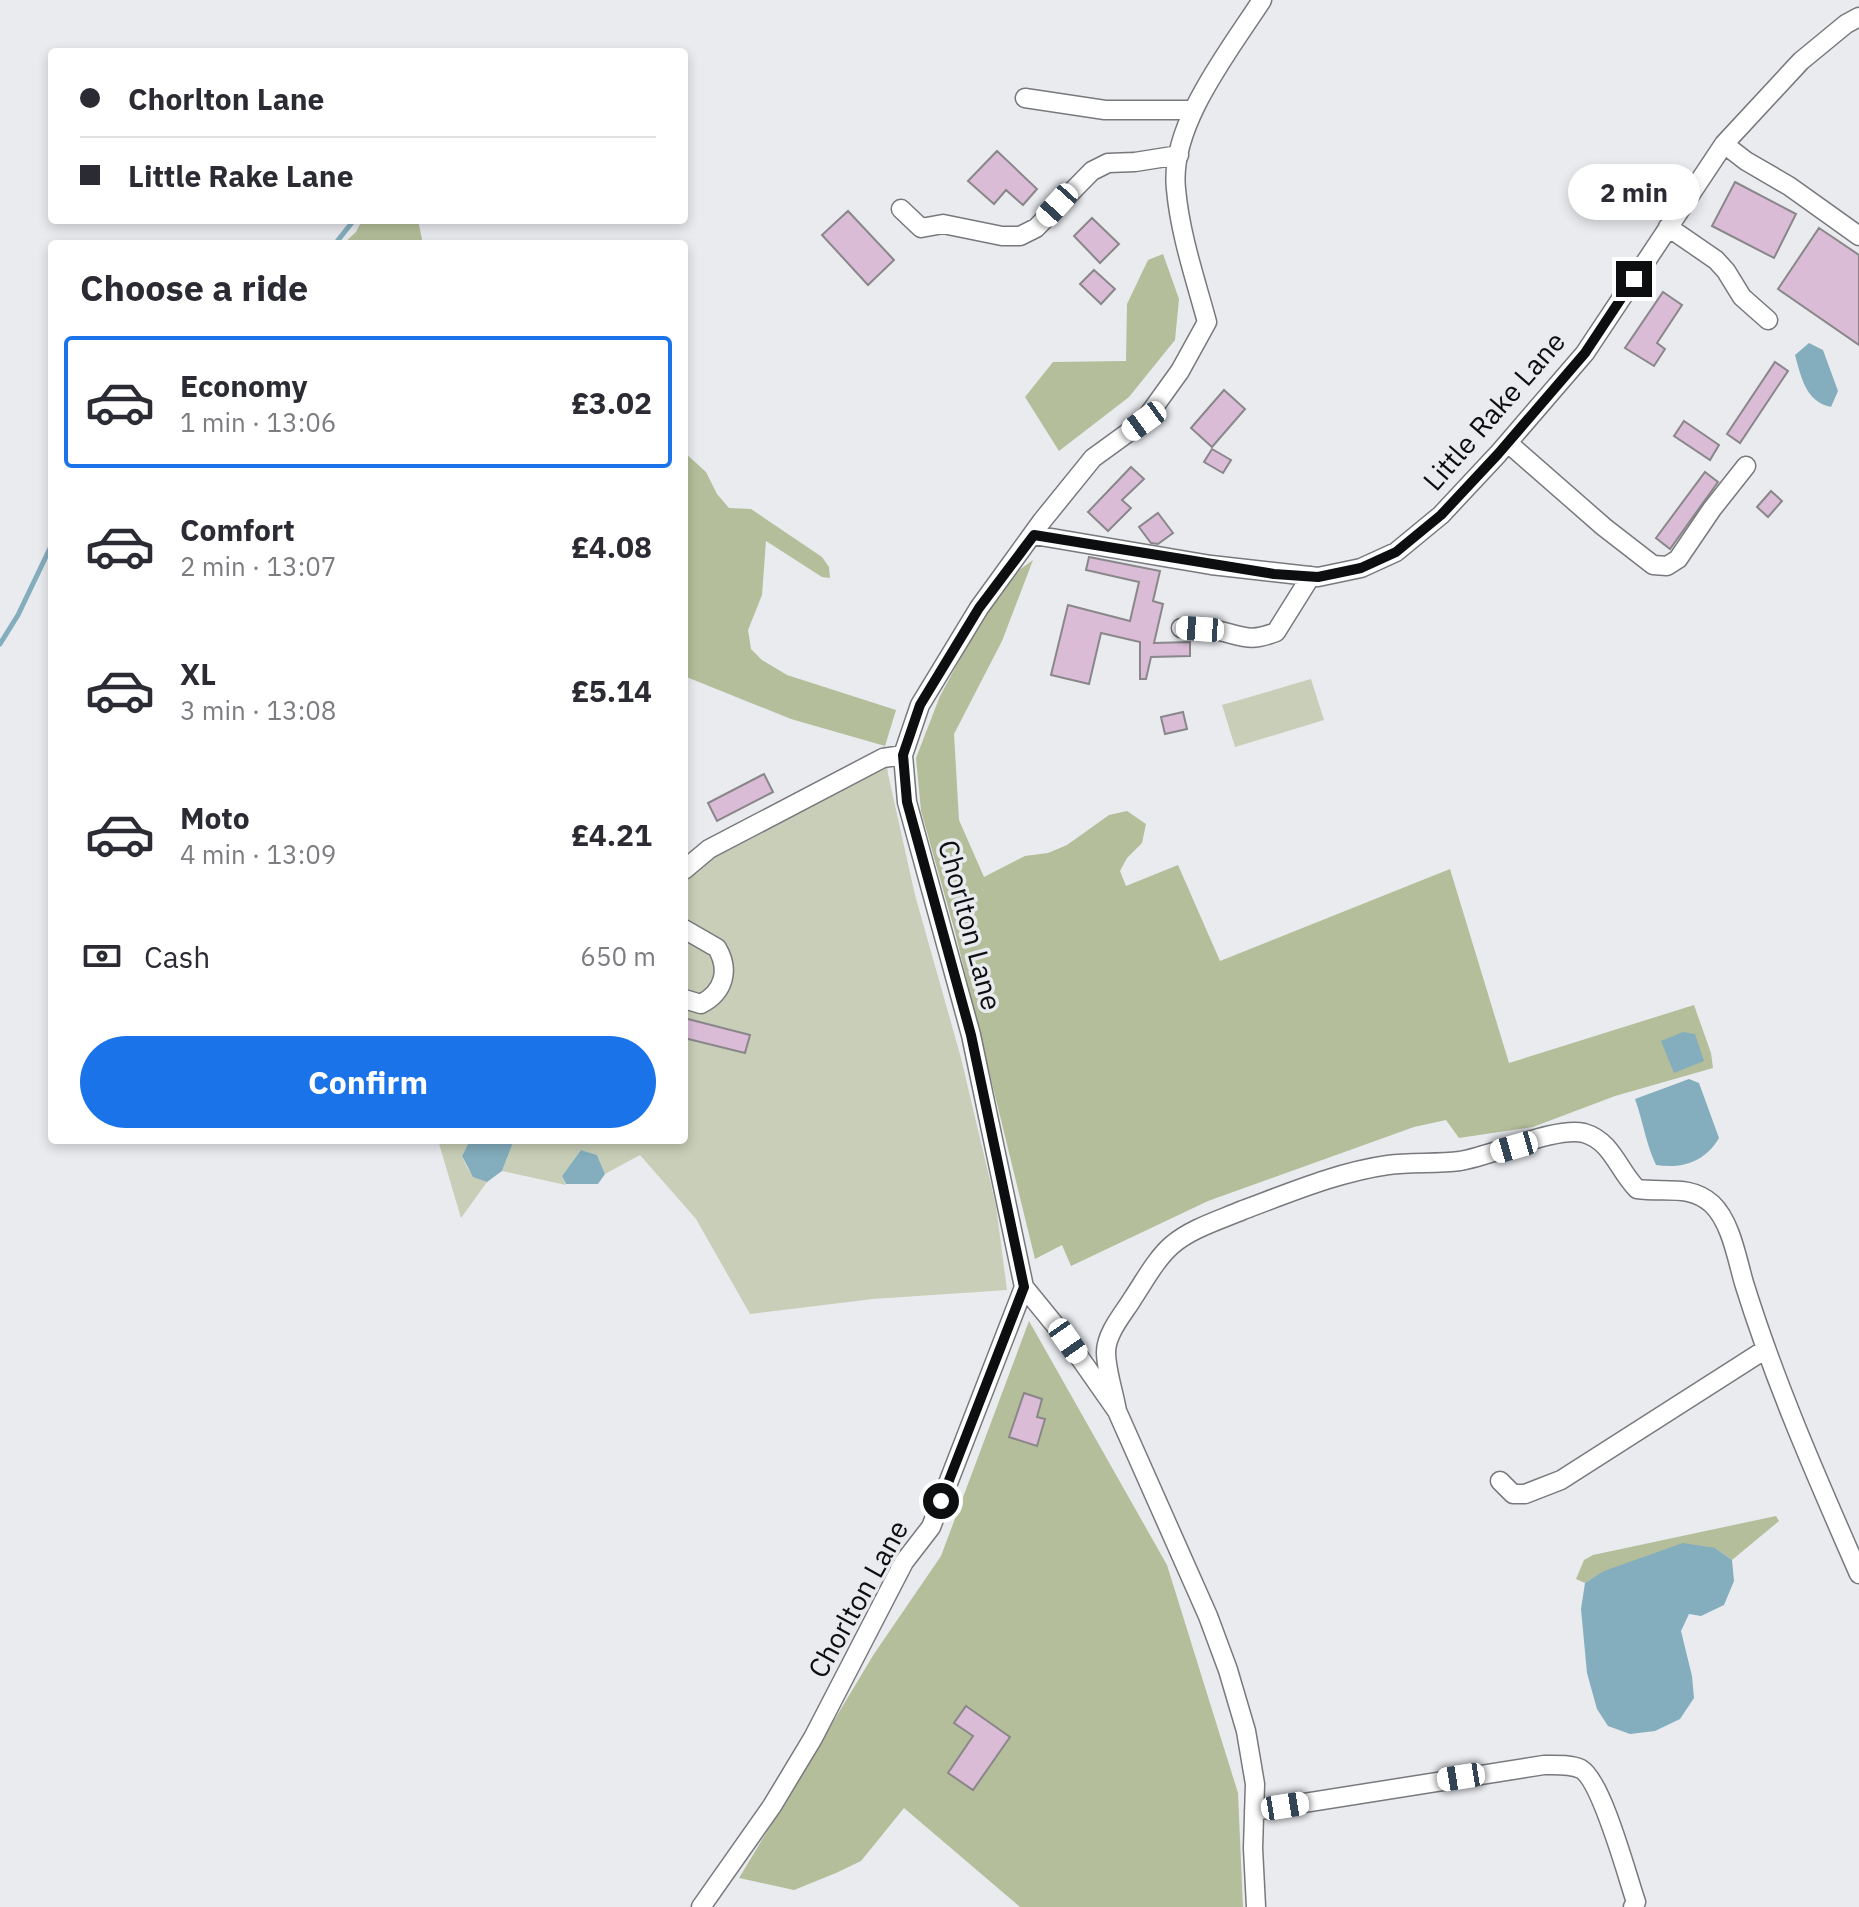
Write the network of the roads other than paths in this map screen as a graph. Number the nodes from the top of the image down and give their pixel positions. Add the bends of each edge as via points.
1 (1262, 0) edge
2 (1859, 17) edge
3 (1025, 98) dead end
4 (1194, 110) junction
5 (1724, 144) junction
6 (1179, 155) junction
7 (901, 209) dead end
8 (1668, 227) junction
9 (1859, 236) edge
10 (1768, 320) dead end
11 (1508, 443) junction
12 (1746, 466) dead end
13 (1034, 535) junction
14 (1311, 576) junction
15 (1181, 628) dead end
16 (903, 755) junction
17 (688, 867) edge
18 (688, 931) edge
19 (688, 1000) edge
20 (1024, 1287) junction
21 (1766, 1349) junction
22 (1117, 1411) junction
23 (1500, 1481) dead end
24 (1859, 1574) edge
25 (1254, 1811) junction
26 (701, 1907) edge
27 (1256, 1907) edge
28 (1633, 1907) edge

1 - 4 street, Chorlton Lane
2 - 5 street, Little Rake Lane via 1801,61
3 - 4 street via 1105,110
4 - 6 street, Chorlton Lane
5 - 8 street, Little Rake Lane
5 - 9 street
6 - 7 street via 1108,163 1092,171 1036,228 1020,236 943,224 921,228
6 - 13 street, Chorlton Lane via 1175,186 1207,322 1144,421 1093,458
8 - 10 street via 1716,260 1742,297
8 - 11 street, Little Rake Lane via 1585,353
11 - 12 street via 1653,565 1667,566 1678,559
11 - 14 street, Little Rake Lane via 1441,515 1396,552 1361,568
13 - 14 street, Little Rake Lane
13 - 16 street, Chorlton Lane via 979,608 920,705
14 - 15 street via 1276,632 1254,639
16 - 17 street via 883,758 709,849
16 - 20 street, Chorlton Lane via 907,802 971,1035
18 - 19 street via 717,948 726,972 712,999 701,1004
20 - 22 street
20 - 26 street, Chorlton Lane via 931,1527 904,1562 772,1806
21 - 22 street via 1716,1207 1688,1190 1637,1189 1598,1139 1575,1132 1462,1161 1363,1169 1288,1193 1174,1243 1112,1331 1105,1350
21 - 23 street via 1561,1480 1525,1494 1513,1494
21 - 24 street
22 - 25 street via 1228,1670 1246,1731
25 - 27 street
25 - 28 street via 1544,1765 1571,1766 1583,1770 1601,1799 1636,1902

